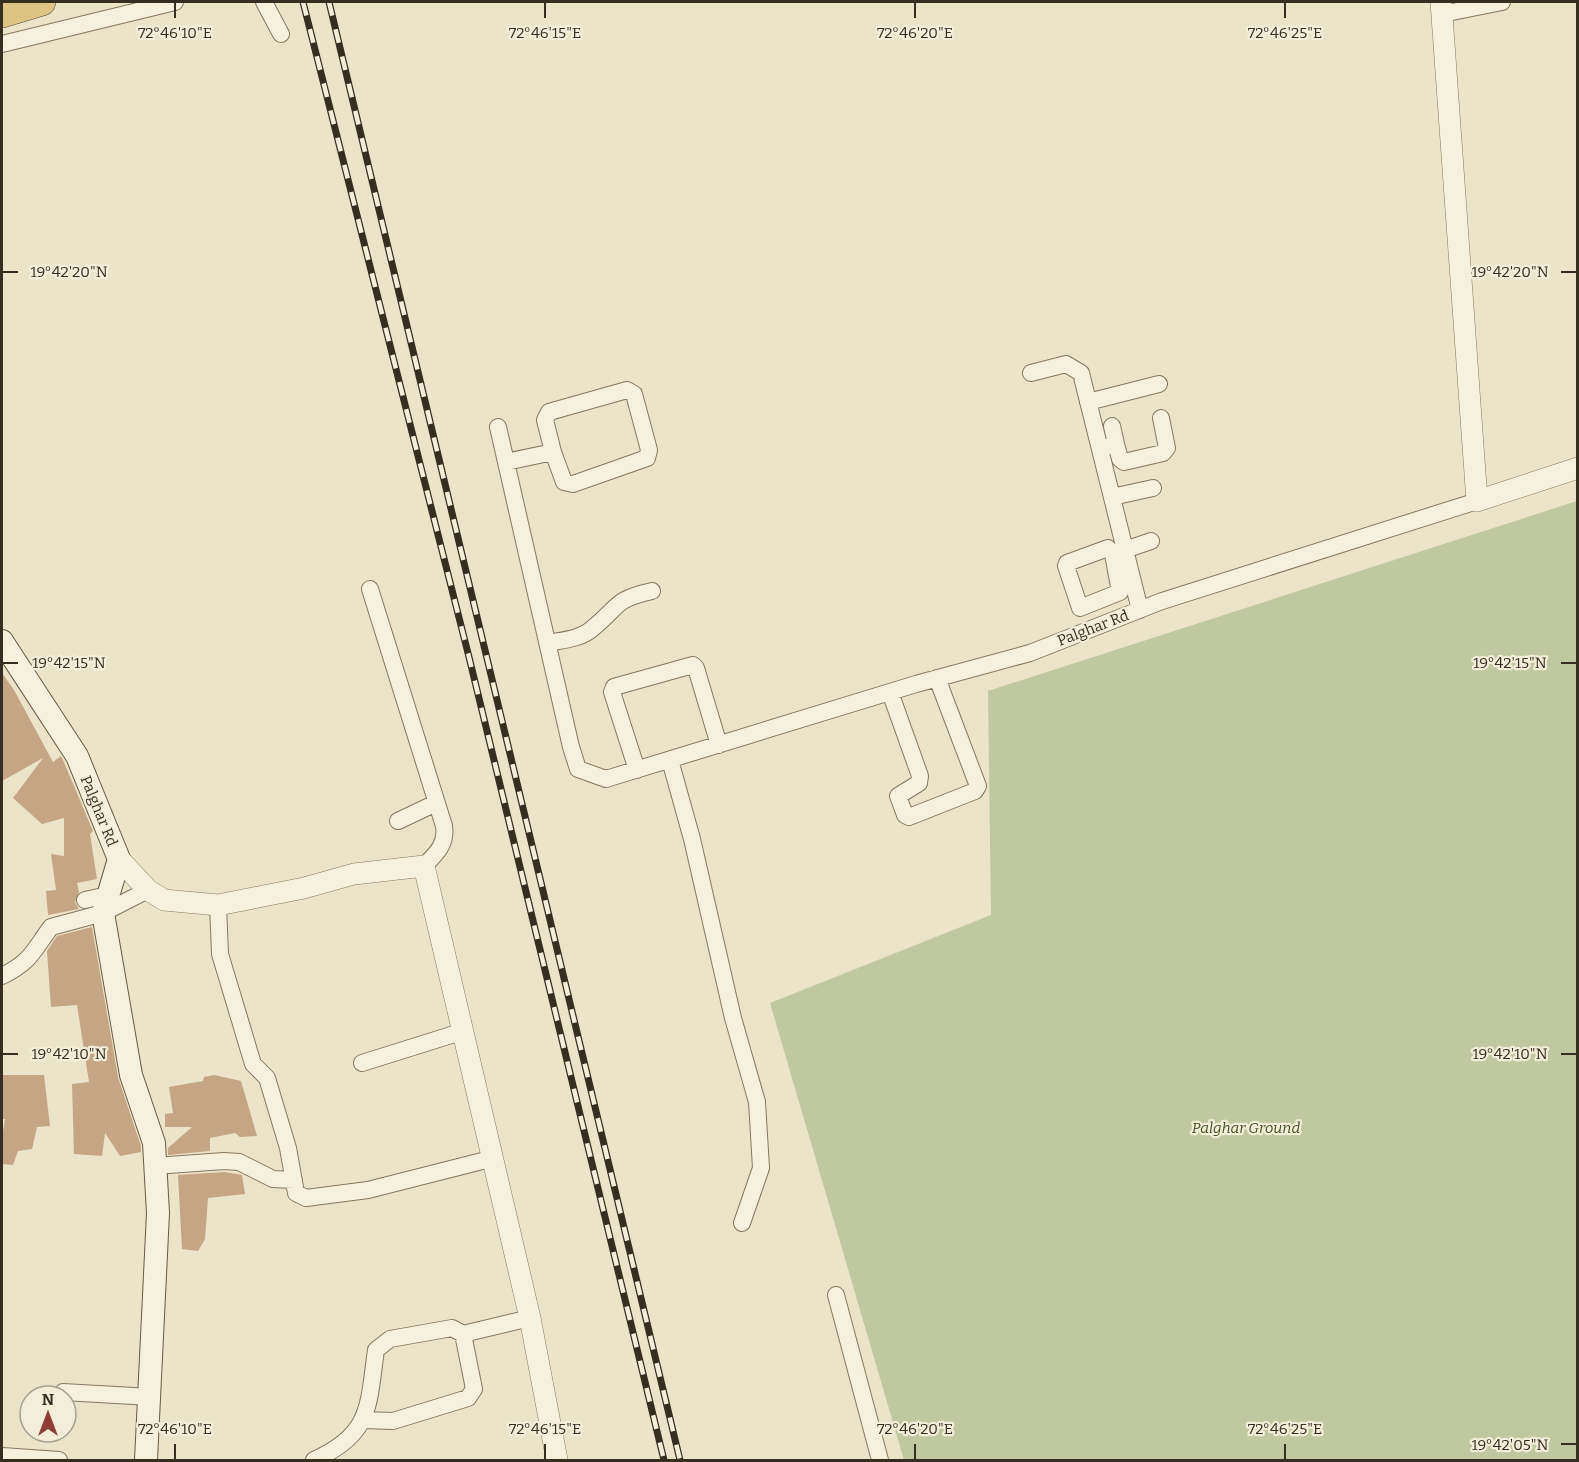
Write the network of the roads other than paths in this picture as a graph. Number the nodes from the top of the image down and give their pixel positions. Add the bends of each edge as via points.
1 (42, 2) edge
2 (175, 2) edge
3 (264, 2) edge
4 (1502, 2) edge
5 (1441, 8) edge
6 (2, 14) edge
7 (281, 34) dead end
8 (2, 44) edge
9 (1031, 373) dead end
10 (1159, 384) dead end
11 (1088, 402) junction
12 (1161, 418) dead end
13 (1112, 426) dead end
14 (498, 427) dead end
15 (1108, 446) junction
16 (553, 452) junction
17 (506, 462) junction
18 (1578, 468) edge
19 (1153, 488) dead end
20 (1112, 498) junction
21 (1477, 501) junction
22 (1151, 541) dead end
23 (1119, 552) junction
24 (370, 589) dead end
25 (652, 591) dead end
26 (1140, 610) junction
27 (2, 640) edge
28 (548, 643) junction
29 (937, 678) junction
30 (890, 692) junction
31 (719, 745) junction
32 (670, 760) junction
33 (637, 770) junction
34 (436, 803) junction
35 (398, 821) dead end
36 (119, 859) junction
37 (424, 866) junction
38 (148, 890) junction
39 (85, 900) dead end
40 (105, 904) junction
41 (218, 905) junction
42 (2, 976) edge
43 (464, 1031) junction
44 (362, 1063) dead end
45 (494, 1158) junction
46 (155, 1166) junction
47 (294, 1180) junction
48 (742, 1223) dead end
49 (836, 1295) dead end
50 (530, 1318) junction
51 (463, 1334) junction
52 (78, 1393) edge
53 (151, 1397) junction
54 (363, 1420) junction
55 (2, 1456) edge
56 (59, 1461) edge
57 (147, 1461) edge
58 (314, 1461) edge
59 (557, 1461) edge
60 (880, 1461) edge

1 - 6 highway
2 - 8 street
3 - 7 street
4 - 5 street
5 - 21 street
9 - 11 street via 1066,364 1075,367 1081,373
10 - 11 street
11 - 15 street
12 - 15 street via 1167,448 1163,453 1124,462
13 - 15 street
14 - 17 street
15 - 20 street
16 - 16 street via 545,420 549,412 627,390 634,394 649,450 647,458 573,484 564,482
16 - 17 street
17 - 28 street
18 - 21 street, Palghar Rd
19 - 20 street
20 - 23 street
21 - 26 street, Palghar Rd
22 - 23 street
23 - 26 street
24 - 34 street
25 - 28 street via 628,597 613,606 593,629 581,636
26 - 29 street, Palghar Rd via 1030,652
27 - 36 main road, Palghar Rd via 77,756
28 - 33 street, Palghar Rd via 578,769 606,779
29 - 30 street, Palghar Rd
29 - 30 street via 978,786 975,791 909,817 898,796 919,783 920,776
30 - 31 street, Palghar Rd
31 - 32 street, Palghar Rd
31 - 33 street via 693,665 614,687 612,692
32 - 33 street, Palghar Rd
32 - 48 street via 757,1102 762,1168
34 - 35 street
34 - 37 street via 445,835 440,849
36 - 38 street, Palghar Rd
36 - 40 main road
37 - 41 street, Palghar Rd via 354,874
37 - 43 street
38 - 40 street
38 - 41 street, Palghar Rd via 164,900
39 - 40 street
40 - 42 street via 51,927 32,957
40 - 46 main road via 131,1075 154,1143
41 - 47 street via 220,954 253,1064 267,1078
43 - 44 street
43 - 45 street
45 - 47 street via 368,1190 306,1198 296,1193
45 - 50 street
46 - 47 street via 239,1162 273,1179
46 - 53 main road via 158,1213
49 - 60 street
50 - 51 street
50 - 59 street
51 - 54 street via 452,1328 390,1338 376,1350
51 - 54 street via 474,1389 468,1398 393,1421
52 - 53 street
53 - 57 main road
54 - 58 street via 343,1444
55 - 56 street

